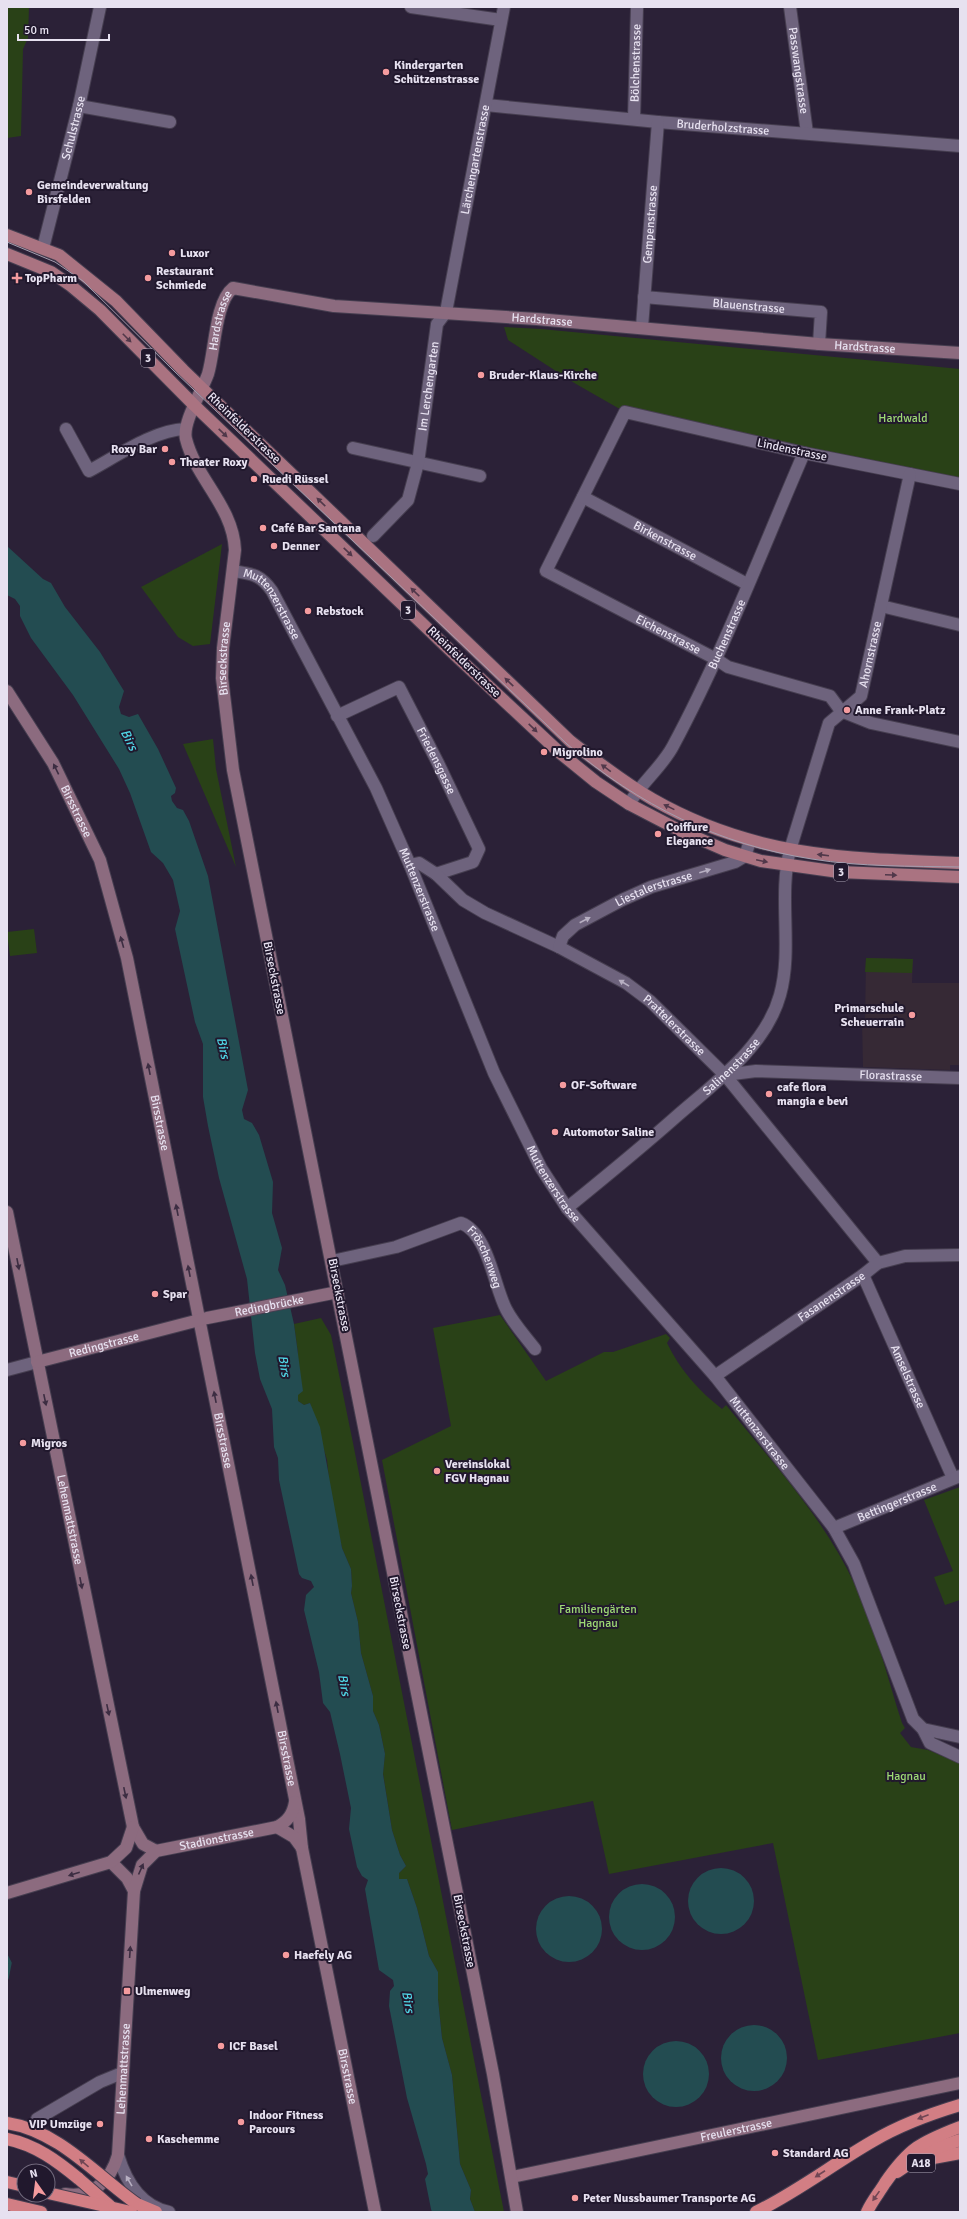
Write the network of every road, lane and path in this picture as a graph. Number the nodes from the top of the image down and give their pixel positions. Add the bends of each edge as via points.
1 (100, 7) edge
2 (411, 7) edge
3 (504, 7) edge
4 (637, 7) edge
5 (790, 7) edge
6 (501, 20) junction
7 (486, 105) junction
8 (78, 106) junction
9 (634, 119) junction
10 (170, 122) dead end
11 (658, 122) junction
12 (807, 133) junction
13 (960, 146) edge
14 (7, 234) edge
15 (44, 248) junction
16 (7, 254) edge
17 (35, 265) junction
18 (644, 297) junction
19 (446, 312) junction
20 (642, 327) junction
21 (819, 344) junction
22 (960, 353) edge
23 (202, 389) junction
24 (195, 406) junction
25 (625, 412) joint
26 (66, 429) dead end
27 (185, 429) junction
28 (353, 448) dead end
29 (804, 453) junction
30 (418, 463) junction
31 (910, 474) junction
32 (480, 476) dead end
33 (960, 484) edge
34 (583, 496) junction
35 (373, 536) dead end
36 (232, 571) junction
37 (747, 584) junction
38 (881, 606) junction
39 (960, 625) edge
40 (716, 659) junction
41 (7, 691) edge
42 (841, 711) junction
43 (338, 716) junction
44 (960, 742) edge
45 (638, 790) junction
46 (629, 804) junction
47 (750, 840) junction
48 (790, 850) junction
49 (745, 856) junction
50 (960, 862) edge
51 (410, 865) junction
52 (786, 865) junction
53 (436, 874) junction
54 (960, 877) edge
55 (559, 946) junction
56 (725, 1075) junction
57 (960, 1078) edge
58 (567, 1208) junction
59 (7, 1212) edge
60 (960, 1255) edge
61 (332, 1261) junction
62 (878, 1263) junction
63 (863, 1275) junction
64 (338, 1292) junction
65 (200, 1320) junction
66 (535, 1349) dead end
67 (37, 1362) junction
68 (7, 1370) edge
69 (714, 1376) junction
70 (957, 1477) edge
71 (834, 1528) junction
72 (923, 1729) junction
73 (960, 1737) edge
74 (960, 1757) edge
75 (295, 1801) junction
76 (133, 1827) junction
77 (278, 1827) junction
78 (302, 1848) junction
79 (156, 1851) junction
80 (111, 1862) junction
81 (134, 1891) junction
82 (7, 1893) edge
83 (122, 2073) junction
84 (960, 2082) edge
85 (960, 2105) edge
86 (38, 2119) dead end
87 (7, 2123) edge
88 (960, 2127) edge
89 (7, 2140) edge
90 (960, 2140) edge
91 (960, 2154) edge
92 (118, 2155) junction
93 (512, 2177) junction
94 (886, 2182) junction
95 (56, 2192) edge
96 (56, 2193) edge
97 (7, 2204) edge
98 (41, 2212) edge
99 (118, 2212) edge
100 (131, 2212) edge
101 (156, 2212) edge
102 (169, 2212) edge
103 (375, 2212) edge
104 (517, 2212) edge
105 (756, 2212) edge
106 (867, 2212) edge

1 - 8 street, Schulstrasse
2 - 6 street
3 - 6 street, Lärchengartenstrasse
4 - 9 street, Bölchenstrasse
5 - 12 street, Passwangstrasse
6 - 7 street, Lärchengartenstrasse
7 - 9 street, Bruderholzstrasse
7 - 19 street, Lärchengartenstrasse
8 - 10 street
8 - 15 street, Schulstrasse
9 - 11 street, Bruderholzstrasse
11 - 12 street, Bruderholzstrasse
11 - 18 street, Gempenstrasse
12 - 13 street, Bruderholzstrasse
14 - 15 main road, 3
15 - 17 main road
15 - 23 main road, Rheinfelderstrasse / 3 via 62,258 116,301
16 - 17 main road, 3
17 -> 24 main road, Rheinfelderstrasse / 3 via 70,285 100,310
18 - 20 street, Gempenstrasse
18 - 21 street, Blauenstrasse via 821,312
19 - 20 street, Hardstrasse
19 - 23 street, Hardstrasse via 334,306 233,288 224,298 210,365
19 - 30 street, Im Lerchengarten via 437,324
20 - 21 street, Hardstrasse
21 - 22 street, Hardstrasse
23 - 24 street
45 -> 23 main road, Rheinfelderstrasse / 3 via 570,741
24 - 27 street
24 -> 46 main road, Rheinfelderstrasse / 3 via 558,752
25 - 29 street, Lindenstrasse
25 - 34 street, Eichenstrasse
26 - 27 street via 89,470 171,429
27 - 36 street, Birseckstrasse via 190,450 232,525 235,550
28 - 30 street
29 - 31 street, Lindenstrasse
29 - 37 street, Buchenstrasse
30 - 32 street
30 - 35 street, Im Lerchengarten via 408,500
31 - 33 street, Lindenstrasse
31 - 38 street, Ahornstrasse
34 - 37 street, Birkenstrasse
34 - 40 street, Eichenstrasse via 546,571
36 - 43 street, Muttenzerstrasse via 255,575 266,583
36 - 61 street, Birseckstrasse via 223,648 223,703 248,844
37 - 40 street, Buchenstrasse
38 - 39 street
38 - 42 street, Ahornstrasse via 861,696
40 - 42 street, Eichenstrasse via 728,667 830,696
40 - 45 street, Buchenstrasse via 672,748
65 -> 41 street, Birsstrasse via 127,958 100,860 53,763
42 - 44 street, Eichenstrasse via 871,723
42 - 48 street, Ahornstrasse via 829,723
43 - 51 street, Muttenzerstrasse via 376,788
43 - 53 street, Friedensgasse via 399,687 479,849 473,862
45 - 46 street, Buchenstrasse
47 -> 45 main road, Rheinfelderstrasse / 3 via 686,816
46 - 49 main road, Rheinfelderstrasse / 3 via 679,830
47 - 48 main road, Rheinfelderstrasse / 3
47 - 49 street
50 -> 48 main road, Rheinfelderstrasse / 3 via 840,857
48 - 52 street, Ahornstrasse
49 -> 52 main road, Rheinfelderstrasse / 3
55 -> 49 street, Liestalerstrasse via 563,936 575,924 622,900 651,887 736,862
51 - 53 street, Prattelerstrasse via 419,863
51 - 58 street, Muttenzerstrasse via 494,1073 541,1168
52 -> 54 main road, Rheinfelderstrasse / 3 via 839,872
52 - 56 street, Salinenstrasse via 785,966 780,995 768,1022 752,1046
53 - 55 street, Prattelerstrasse via 463,900 485,913
56 -> 55 street, Prattelerstrasse via 650,1001 626,983
56 - 57 street, Florastrasse via 756,1071
56 - 58 street, Salinenstrasse
56 - 62 street, Prattelerstrasse
58 - 69 street, Muttenzerstrasse
59 -> 67 street, Lehenmattstrasse
60 - 62 street, Fasanenstrasse via 904,1256
61 - 64 street, Birseckstrasse
61 - 66 street, Fröschenweg via 396,1247 461,1223 468,1226 489,1259 506,1309
62 - 63 street, Fasanenstrasse
63 - 69 street, Fasanenstrasse
63 - 70 street, Amselstrasse
64 - 65 street, Redingbrücke
64 - 93 street, Birseckstrasse
65 - 67 street, Redingstrasse
75 -> 65 street, Birsstrasse
67 - 68 street, Redingstrasse
67 -> 76 street, Lehenmattstrasse
69 - 71 street, Muttenzerstrasse
70 - 71 street, Bettingerstrasse
71 - 72 street, Muttenzerstrasse via 854,1564 913,1719
72 - 73 street
72 - 74 street, Muttenzerstrasse via 930,1743
75 - 77 street via 293,1813
75 - 78 street, Birsstrasse via 301,1827
76 - 79 street, Lehenmattstrasse via 143,1844
76 - 80 street via 126,1848
77 - 78 street via 294,1837
77 - 79 street, Stadionstrasse
78 - 103 street, Birsstrasse
81 -> 79 street, Lehenmattstrasse via 142,1865
80 - 81 street via 127,1878
80 -> 82 street
83 -> 81 street, Lehenmattstrasse
83 - 86 street via 100,2082
83 - 92 street, Lehenmattstrasse
84 - 93 street, Freulerstrasse
85 -> 105 highway via 915,2120 874,2140 792,2193
101 -> 87 highway, bridge via 136,2204 56,2142 32,2128
88 - 94 highway via 918,2146 904,2156
89 - 99 highway, bridge via 32,2147 51,2157
90 - 94 highway via 917,2157
91 - 94 highway, A18 via 926,2160
92 - 95 street, Lehenmattstrasse via 110,2175 98,2188 75,2196
102 -> 92 street via 157,2210 145,2203 135,2192
93 - 104 street, Birseckstrasse
94 -> 106 highway, A18
96 - 100 highway, bridge
97 - 98 highway

